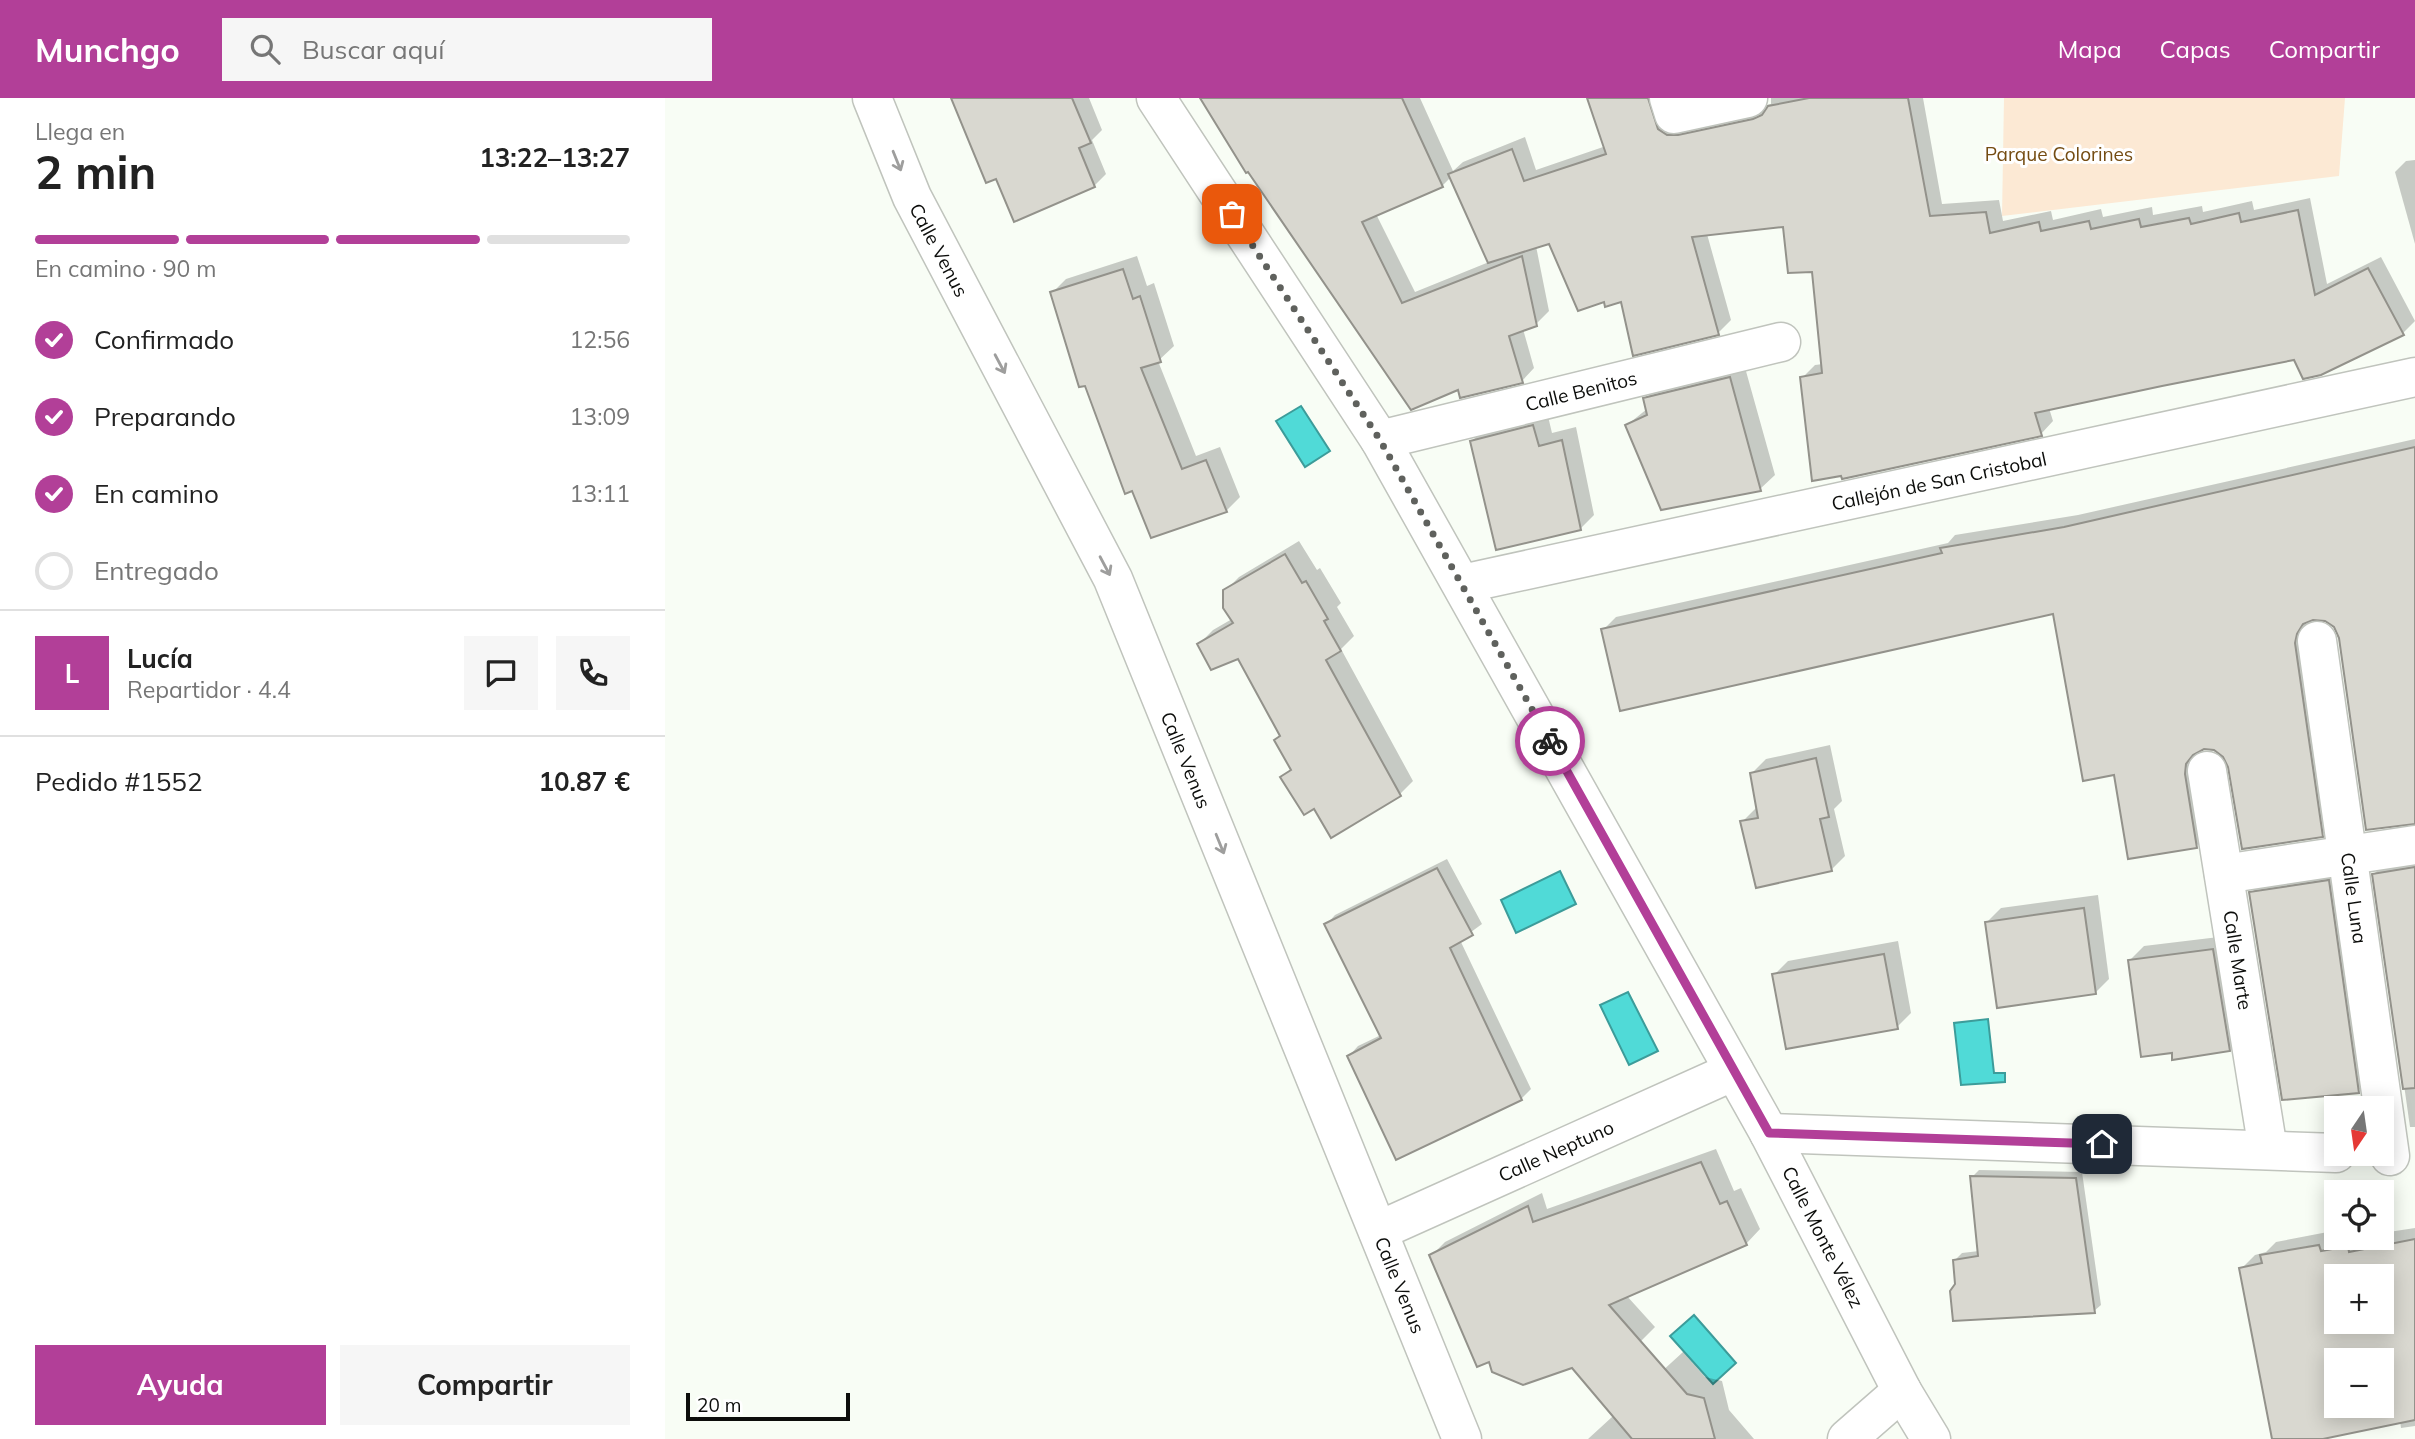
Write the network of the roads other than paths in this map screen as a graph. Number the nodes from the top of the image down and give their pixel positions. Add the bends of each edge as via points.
1 (872, 98) edge
2 (1156, 98) edge
3 (1748, 98) edge
4 (1671, 106) edge
5 (1781, 342) dead end
6 (2415, 377) edge
7 (1380, 440) junction
8 (1462, 584) junction
9 (2317, 641) dead end
10 (2207, 771) dead end
11 (2415, 845) edge
12 (2348, 855) junction
13 (2224, 873) junction
14 (1734, 1071) junction
15 (1769, 1133) junction
16 (2268, 1150) junction
17 (2324, 1152) edge
18 (2403, 1156) edge
19 (1378, 1231) junction
20 (1902, 1391) junction
21 (1462, 1439) edge
22 (1847, 1439) edge
23 (1931, 1439) edge

1 -> 19 street, Calle Venus via 912,197 1112,579
2 - 7 street, Calle Monte Vélez
3 - 4 street
5 - 7 street, Calle Benitos
6 - 8 street, Callejón de San Cristobal
7 - 8 street, Calle Monte Vélez
8 - 14 street, Calle Monte Vélez
9 - 12 street, Calle Luna
10 - 13 street, Calle Marte
11 - 12 street
12 - 13 street
12 - 18 street, Calle Luna
13 - 16 street, Calle Marte
14 - 15 street, Calle Monte Vélez
14 - 19 street, Calle Neptuno
15 - 16 street
15 - 20 street, Calle Monte Vélez
16 - 17 street
19 - 21 street, Calle Venus
20 - 22 street
20 - 23 street, Calle Monte Vélez

